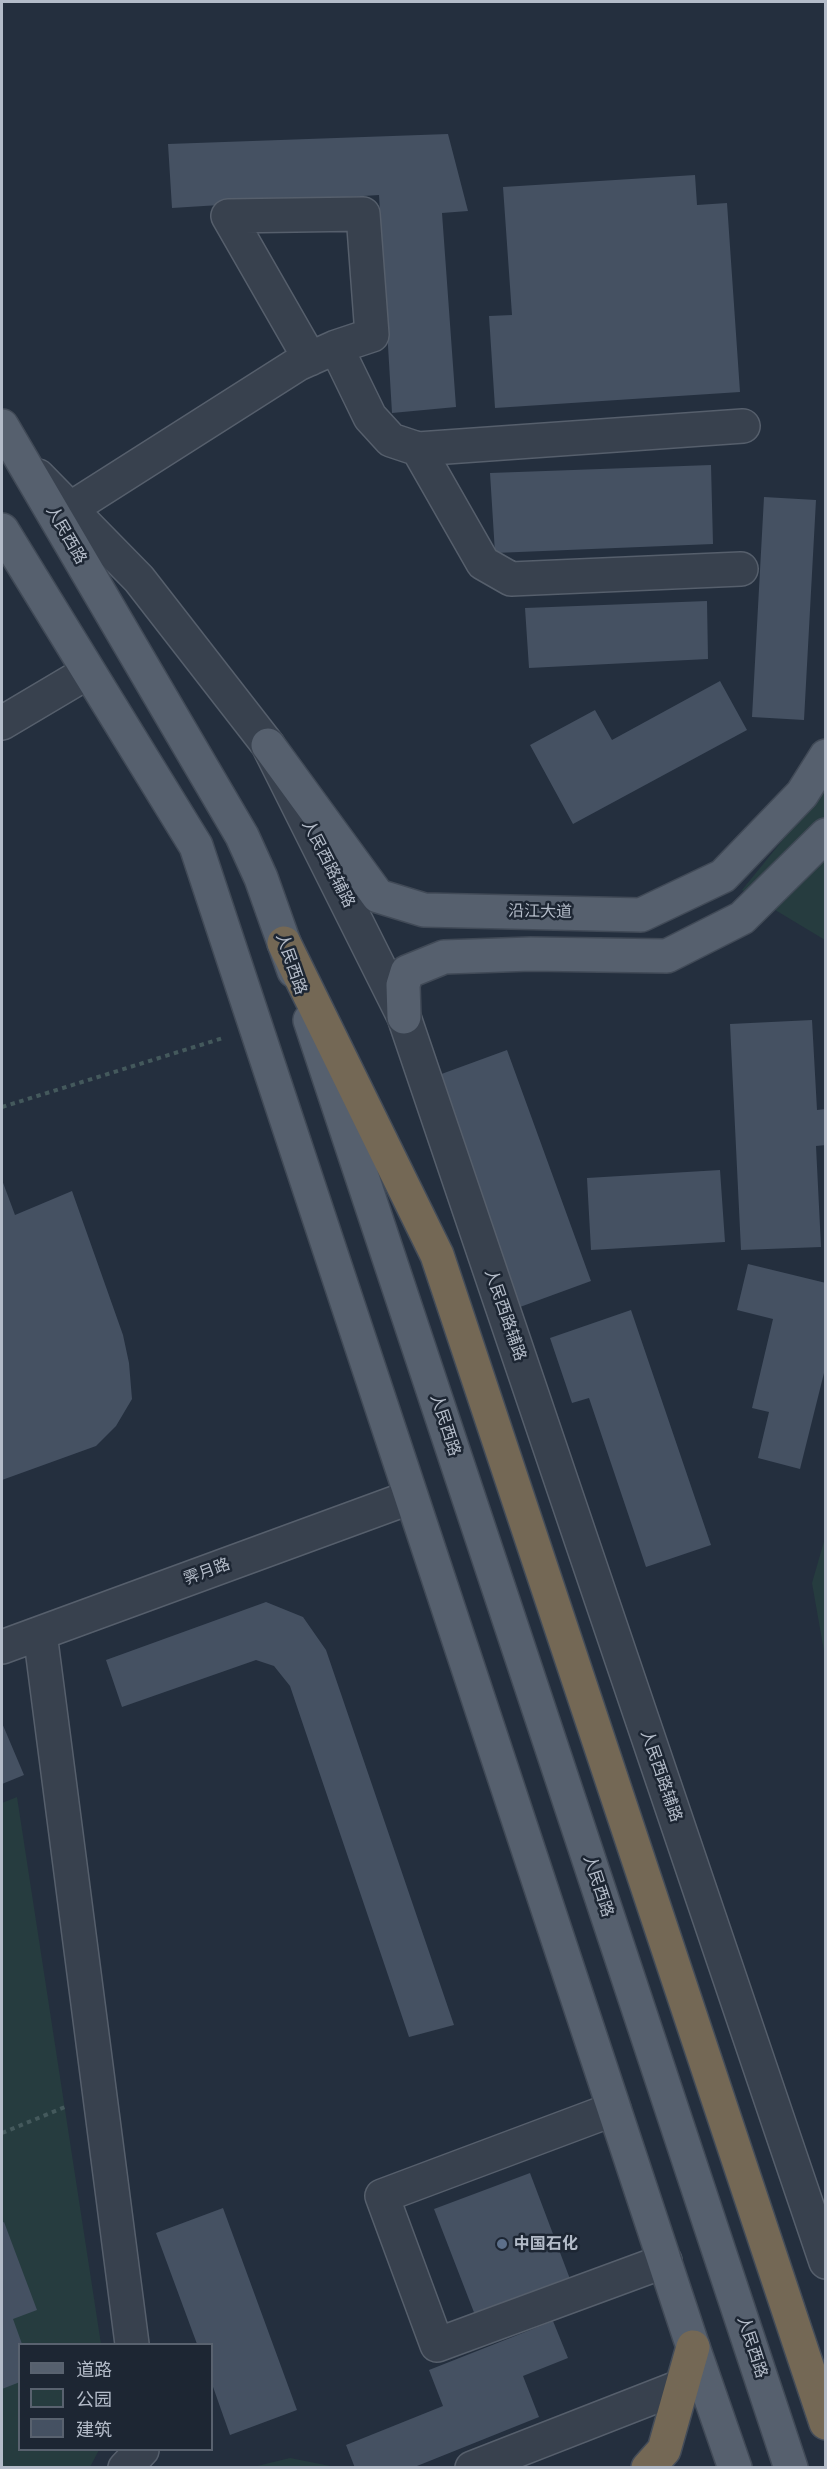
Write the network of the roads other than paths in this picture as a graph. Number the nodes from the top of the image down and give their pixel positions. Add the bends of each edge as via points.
1 (323, 353) junction
2 (2, 426) edge
3 (743, 426) dead end
4 (418, 449) junction
5 (20, 458) junction
6 (70, 509) junction
7 (2, 530) edge
8 (741, 569) dead end
9 (88, 672) junction
10 (2, 723) edge
11 (268, 746) junction
12 (825, 756) edge
13 (825, 835) edge
14 (284, 943) junction
15 (404, 1017) junction
16 (411, 1497) junction
17 (40, 1633) junction
18 (2, 1647) edge
19 (614, 2109) junction
20 (665, 2261) junction
21 (825, 2262) edge
22 (132, 2343) edge
23 (693, 2347) junction
24 (682, 2386) junction
25 (825, 2423) edge
26 (141, 2451) edge
27 (125, 2468) edge
28 (472, 2468) edge
29 (648, 2468) edge
30 (735, 2468) edge
31 (791, 2468) edge

1 - 1 street via 372,335 363,214 228,216
1 - 4 street via 391,440
1 - 6 street
2 - 5 main road, 人民西路
3 - 4 street
4 - 8 street via 483,563 511,579
5 - 6 street, 人民西路辅路
5 - 14 main road, 人民西路 via 242,836
6 - 11 street, 人民西路辅路 via 139,579
7 - 9 main road
9 - 10 street
9 - 16 main road via 196,846
11 - 12 main road, 沿江大道 via 378,896 424,910 640,915 723,876 802,794
11 - 15 street, 人民西路辅路
13 - 15 main road via 742,918 667,956 444,957 407,972 403,985
14 - 25 highway via 437,1255
14 - 31 main road, 人民西路
15 - 21 street, 人民西路辅路
16 - 17 street, 霁月路
16 - 19 main road
17 - 18 street, 霁月路
17 - 22 street
19 - 20 main road
19 - 20 street via 382,2196 437,2345
20 - 23 main road
23 - 24 highway
23 - 30 main road
24 - 28 street
24 - 29 highway via 664,2450
26 - 27 street

